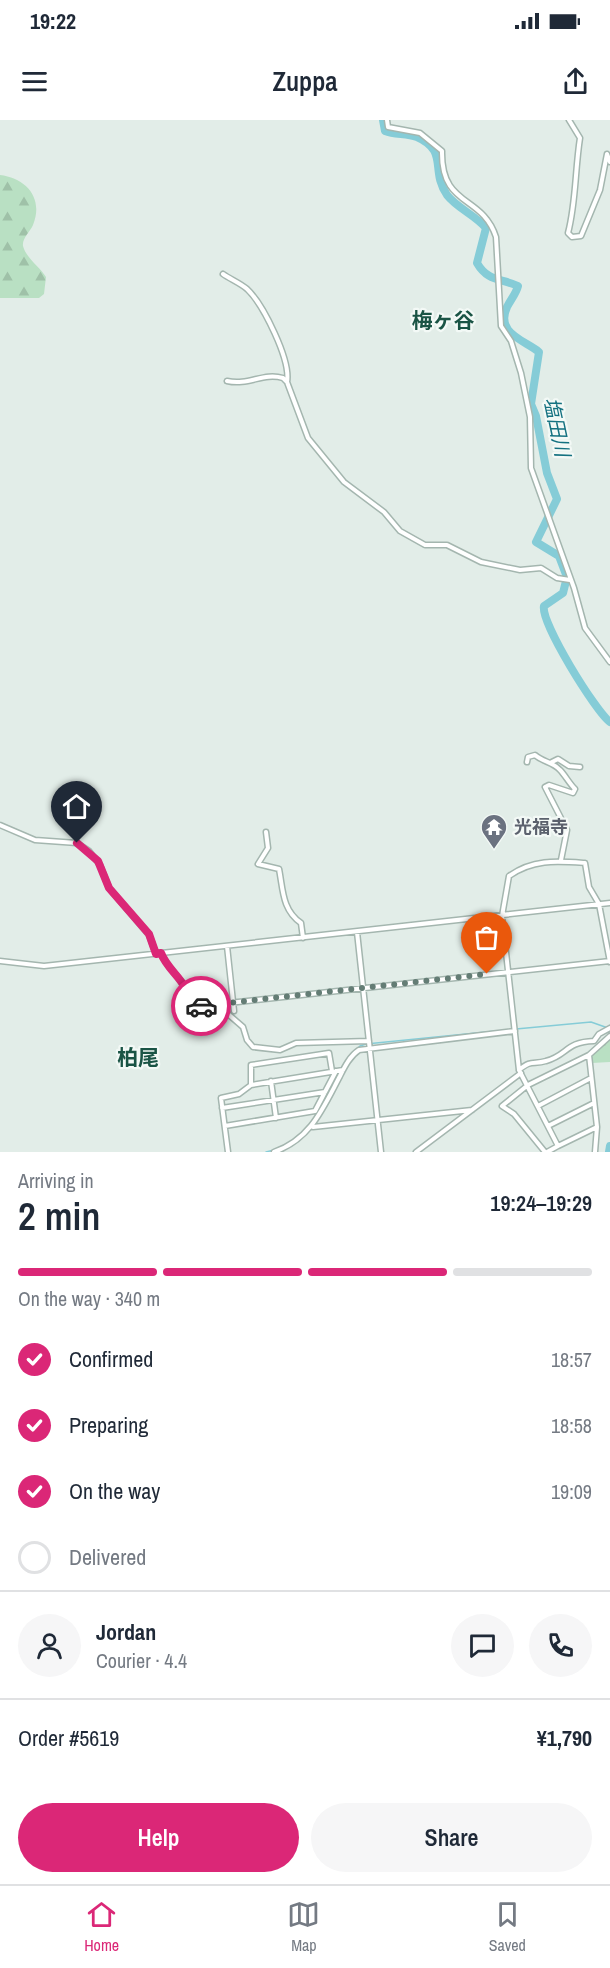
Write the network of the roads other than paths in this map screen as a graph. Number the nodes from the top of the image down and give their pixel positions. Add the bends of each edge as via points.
1 (387, 120) edge
2 (569, 120) edge
3 (610, 162) edge
4 (223, 274) dead end
5 (227, 381) dead end
6 (287, 382) junction
7 (570, 580) junction
8 (610, 662) edge
9 (526, 762) dead end
10 (550, 763) junction
11 (580, 767) dead end
12 (0, 825) edge
13 (266, 832) dead end
14 (561, 860) junction
15 (610, 903) edge
16 (599, 904) junction
17 (502, 916) junction
18 (357, 932) junction
19 (303, 938) junction
20 (227, 946) junction
21 (158, 954) junction
22 (0, 961) edge
23 (610, 961) edge
24 (508, 972) junction
25 (363, 988) junction
26 (233, 1003) junction
27 (193, 1007) junction
28 (234, 1011) dead end
29 (608, 1030) edge
30 (515, 1031) junction
31 (610, 1036) edge
32 (369, 1041) junction
33 (369, 1047) junction
34 (589, 1054) junction
35 (343, 1070) junction
36 (334, 1071) junction
37 (520, 1072) junction
38 (591, 1078) junction
39 (271, 1081) junction
40 (251, 1085) junction
41 (528, 1085) junction
42 (325, 1092) junction
43 (274, 1100) junction
44 (594, 1103) junction
45 (538, 1106) junction
46 (222, 1108) junction
47 (472, 1110) junction
48 (276, 1118) junction
49 (377, 1121) junction
50 (225, 1126) junction
51 (548, 1126) junction
52 (312, 1127) junction
53 (597, 1127) junction
54 (558, 1146) junction
55 (228, 1152) edge
56 (274, 1152) edge
57 (381, 1152) edge
58 (416, 1152) edge
59 (546, 1152) edge
60 (595, 1152) edge

1 - 7 street via 388,128 420,133 442,151 442,169 449,187 492,225 501,326 511,340 521,373 530,417 531,468
2 - 3 street via 580,138 573,219 568,233 572,237 581,236 591,217 607,154
4 - 6 street via 247,290 264,310 287,369
5 - 6 street via 247,384 259,377 276,376
6 - 7 street via 308,438 344,482 408,536 425,545 447,545 481,562 520,570 541,568 557,578
7 - 8 street via 585,628
9 - 10 street via 535,755
10 - 11 street via 558,759
10 - 14 street via 561,770 575,789 573,793 549,785 545,788 567,830
12 - 21 street via 35,840 70,841 84,847 98,861 119,902 149,934
13 - 19 street via 268,848 258,864 279,869 285,901 301,923
14 - 16 street via 585,863 589,887
14 - 17 street via 533,864 509,876
15 - 16 street
16 - 17 street
16 - 23 street
17 - 18 street
17 - 24 street
18 - 19 street
18 - 25 street
19 - 20 street
20 - 21 street
20 - 26 street
21 - 22 street via 44,966
21 - 27 street via 185,986
23 - 24 street
24 - 25 street
24 - 30 street
25 - 26 street
25 - 32 street
26 - 27 street
26 - 28 street
27 - 32 street via 206,1017 228,1014 243,1027 255,1048 280,1050 296,1043
29 - 37 street via 594,1041 572,1044 545,1062 528,1062
30 - 33 street
30 - 37 street
31 - 34 street
32 - 33 street
33 - 35 street via 356,1052
33 - 49 street
34 - 38 street
34 - 41 street
35 - 36 street
35 - 52 street
36 - 39 street
36 - 40 street via 329,1053 251,1065
36 - 42 street
37 - 41 street
37 - 47 street
38 - 44 street
38 - 45 street
39 - 40 street
39 - 43 street
40 - 46 street via 239,1094 221,1098
41 - 45 street
41 - 59 street via 502,1106 514,1114
42 - 43 street
42 - 48 street via 315,1112
43 - 46 street
43 - 48 street
44 - 51 street
44 - 53 street
45 - 51 street
46 - 50 street
47 - 49 street
47 - 58 street
48 - 50 street
49 - 52 street
49 - 57 street
50 - 55 street
51 - 54 street
52 - 56 street via 297,1141
53 - 54 street
53 - 60 street
54 - 59 street

